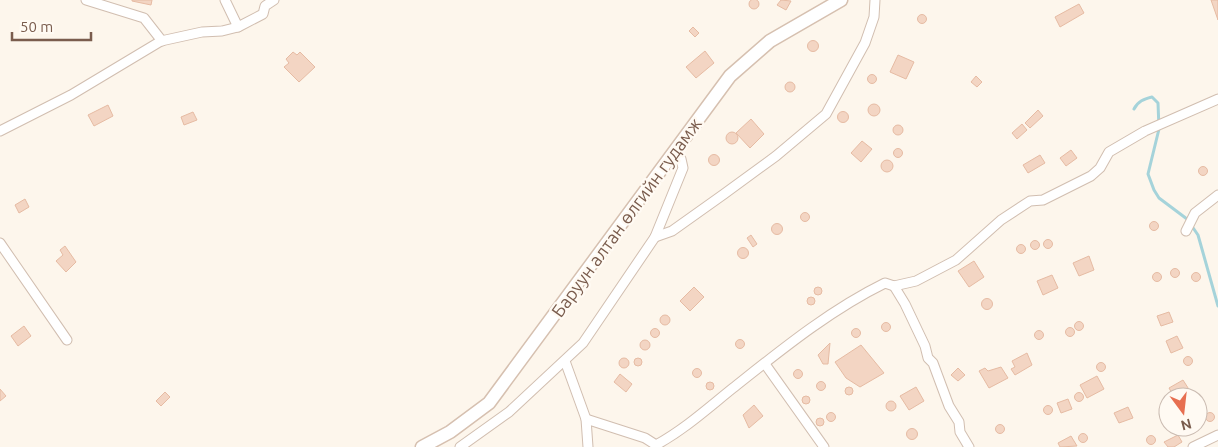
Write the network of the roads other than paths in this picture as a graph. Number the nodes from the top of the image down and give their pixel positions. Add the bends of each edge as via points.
1 (86, 0) edge
2 (225, 0) edge
3 (274, 0) edge
4 (841, 0) edge
5 (875, 0) edge
6 (238, 26) junction
7 (162, 41) junction
8 (1218, 99) edge
9 (0, 130) edge
10 (675, 150) junction
11 (1218, 195) edge
12 (1186, 231) dead end
13 (655, 237) junction
14 (0, 243) edge
15 (894, 286) junction
16 (68, 340) dead end
17 (565, 361) junction
18 (765, 364) junction
19 (586, 419) junction
20 (1218, 435) edge
21 (658, 446) edge
22 (422, 447) edge
23 (460, 447) edge
24 (588, 447) edge
25 (824, 447) edge
26 (970, 447) edge
27 (1193, 447) edge

1 - 7 street via 144,18
2 - 6 street
3 - 6 street via 265,6 263,14
4 - 10 main road, Баруун алтан өлгийн гудамж via 770,41 730,76
5 - 13 street via 874,17 865,43 826,114 724,194 672,231
6 - 7 street
7 - 9 street via 72,95
8 - 15 street via 1145,131 1109,152 1092,176 1043,200 1030,201 1001,220 956,260 916,281
10 - 13 street via 682,159 683,168
10 - 22 main road, Баруун алтан өлгийн гудамж via 489,403 450,432
11 - 12 street via 1195,213
13 - 17 street via 583,343
14 - 16 street
15 - 18 street via 885,283 846,304
15 - 26 street via 933,363 949,406 959,422 960,432
17 - 19 street
17 - 23 street via 509,412
18 - 21 street
18 - 25 street
19 - 21 street via 646,438
19 - 24 street
20 - 27 street

